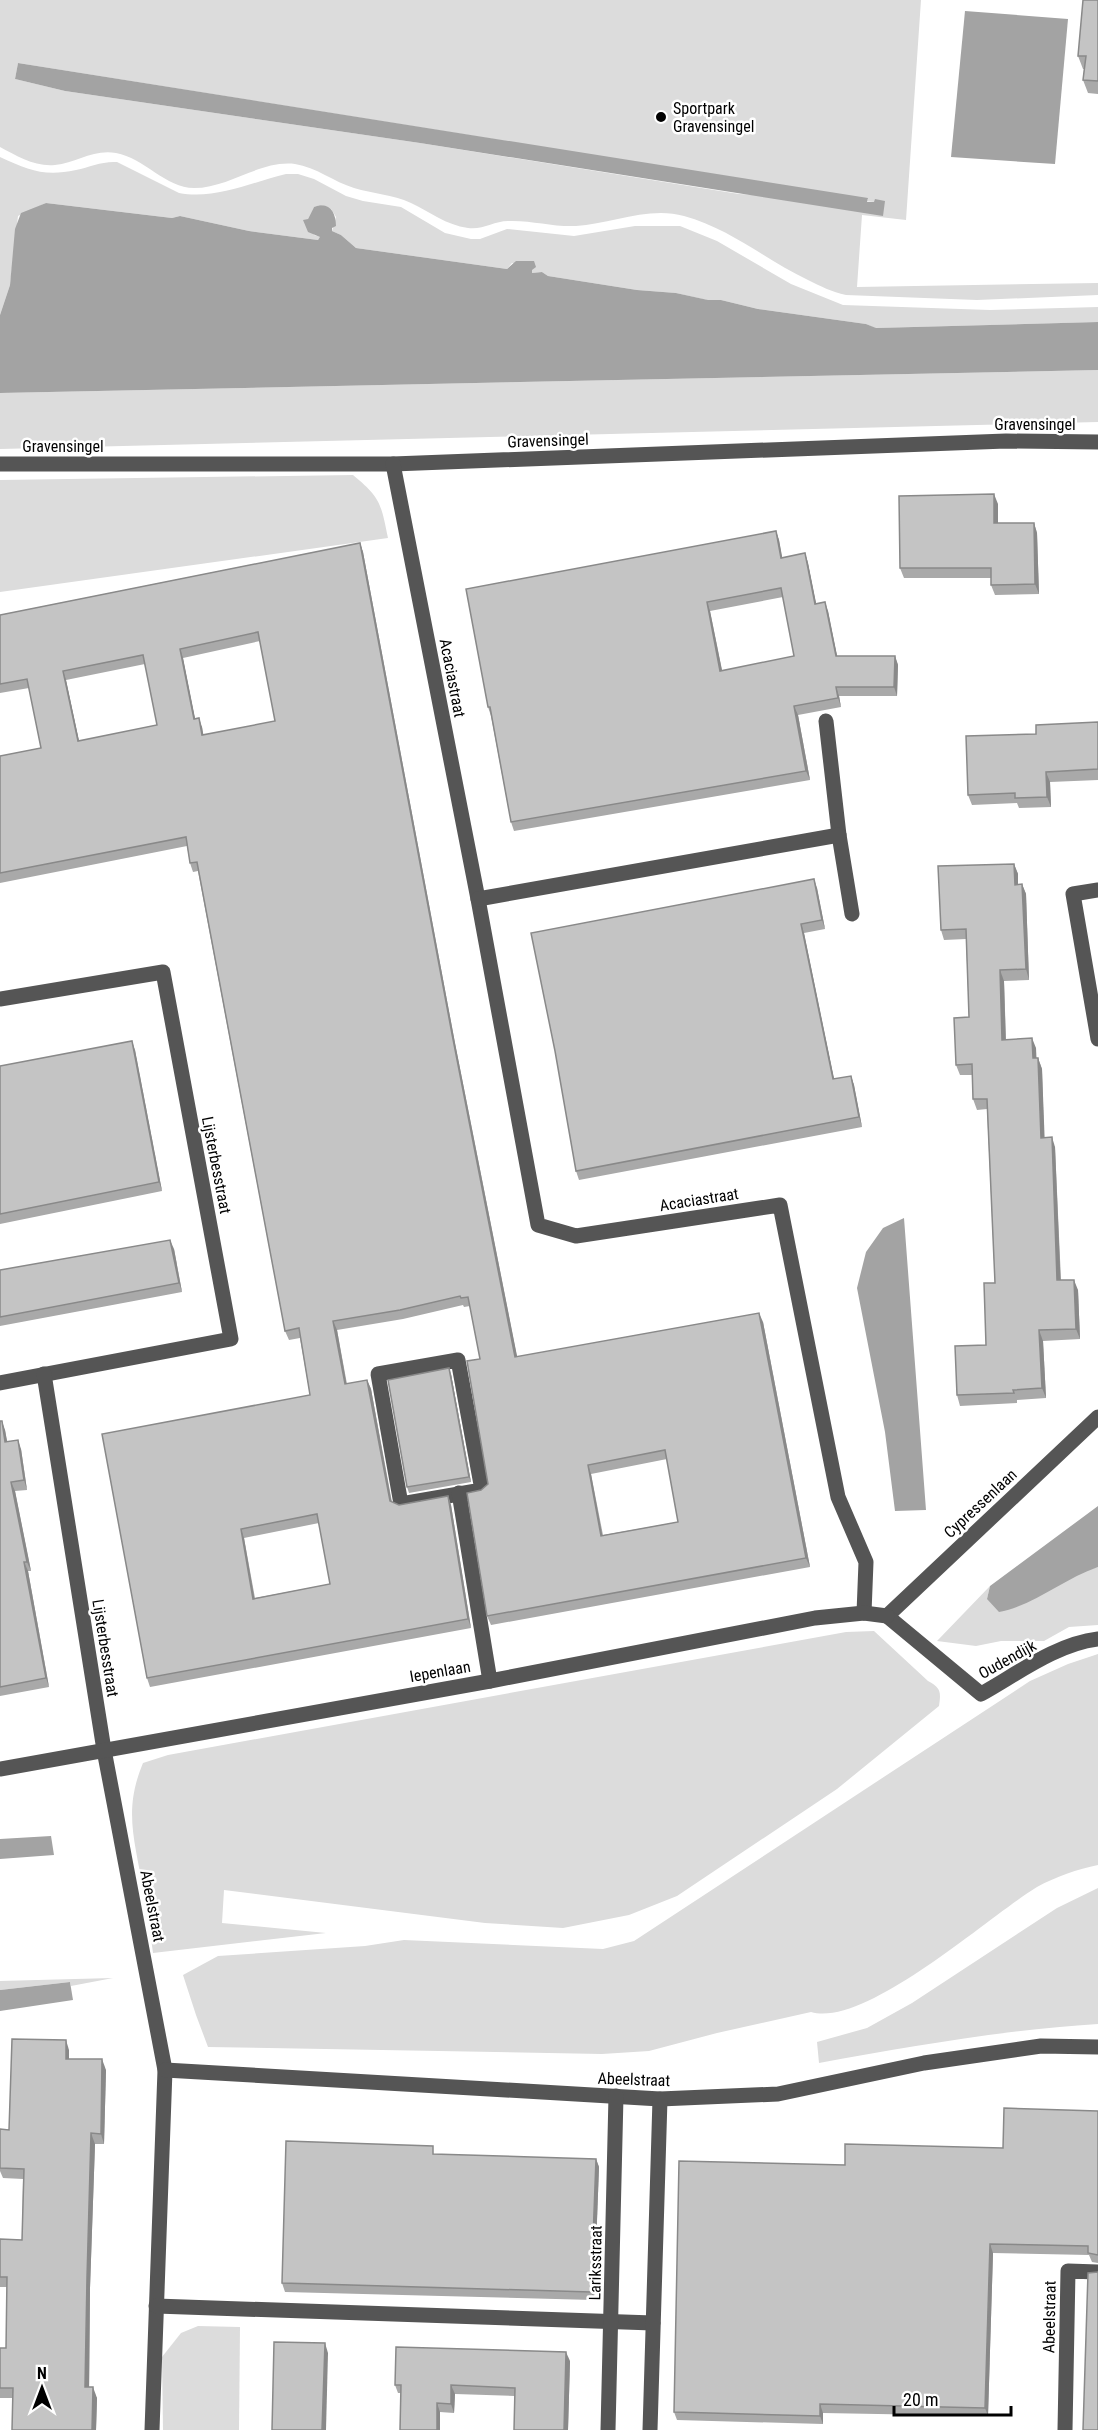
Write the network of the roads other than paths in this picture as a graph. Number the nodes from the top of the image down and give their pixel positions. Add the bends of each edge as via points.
1 (1098, 442) edge
2 (0, 464) edge
3 (393, 464) junction
4 (826, 721) dead end
5 (839, 835) junction
6 (1098, 890) edge
7 (478, 899) junction
8 (852, 914) dead end
9 (0, 999) edge
10 (1098, 1039) edge
11 (44, 1374) junction
12 (0, 1383) edge
13 (1098, 1417) edge
14 (459, 1493) junction
15 (864, 1613) junction
16 (887, 1616) junction
17 (1098, 1639) edge
18 (490, 1681) junction
19 (104, 1750) junction
20 (0, 1769) edge
21 (1098, 2047) edge
22 (165, 2070) junction
23 (616, 2096) junction
24 (660, 2099) junction
25 (1098, 2272) edge
26 (156, 2306) junction
27 (605, 2322) junction
28 (653, 2324) junction
29 (152, 2430) edge
30 (608, 2430) edge
31 (651, 2430) edge
32 (1065, 2430) edge

1 - 3 street, Gravensingel via 1006,441
2 - 3 street, Gravensingel
3 - 7 street, Acaciastraat
4 - 5 street
5 - 7 street
5 - 8 street
6 - 10 street via 1073,894
7 - 15 street, Acaciastraat via 538,1225 576,1236 780,1205 838,1497 866,1562
9 - 11 street, Lijsterbesstraat via 163,972 231,1339
11 - 12 street, Lijsterbesstraat
11 - 19 street, Lijsterbesstraat
13 - 16 street, Cypressenlaan
14 - 14 street via 401,1504 378,1374 458,1360 482,1490
14 - 18 street
15 - 16 street, Iepenlaan
15 - 18 street, Iepenlaan via 815,1618
16 - 17 street, Oudendijk via 981,1694 1044,1658 1083,1640
18 - 19 street, Iepenlaan
19 - 20 street, Iepenlaan
19 - 22 street, Abeelstraat
21 - 24 street, Abeelstraat via 1041,2046 924,2063 778,2094
22 - 23 street, Abeelstraat
22 - 26 street, Abeelstraat
23 - 24 street, Abeelstraat
23 - 27 street, Lariksstraat
24 - 28 street
25 - 32 street, Abeelstraat via 1068,2271
26 - 27 street
26 - 29 street, Abeelstraat
27 - 28 street
27 - 30 street, Lariksstraat
28 - 31 street

